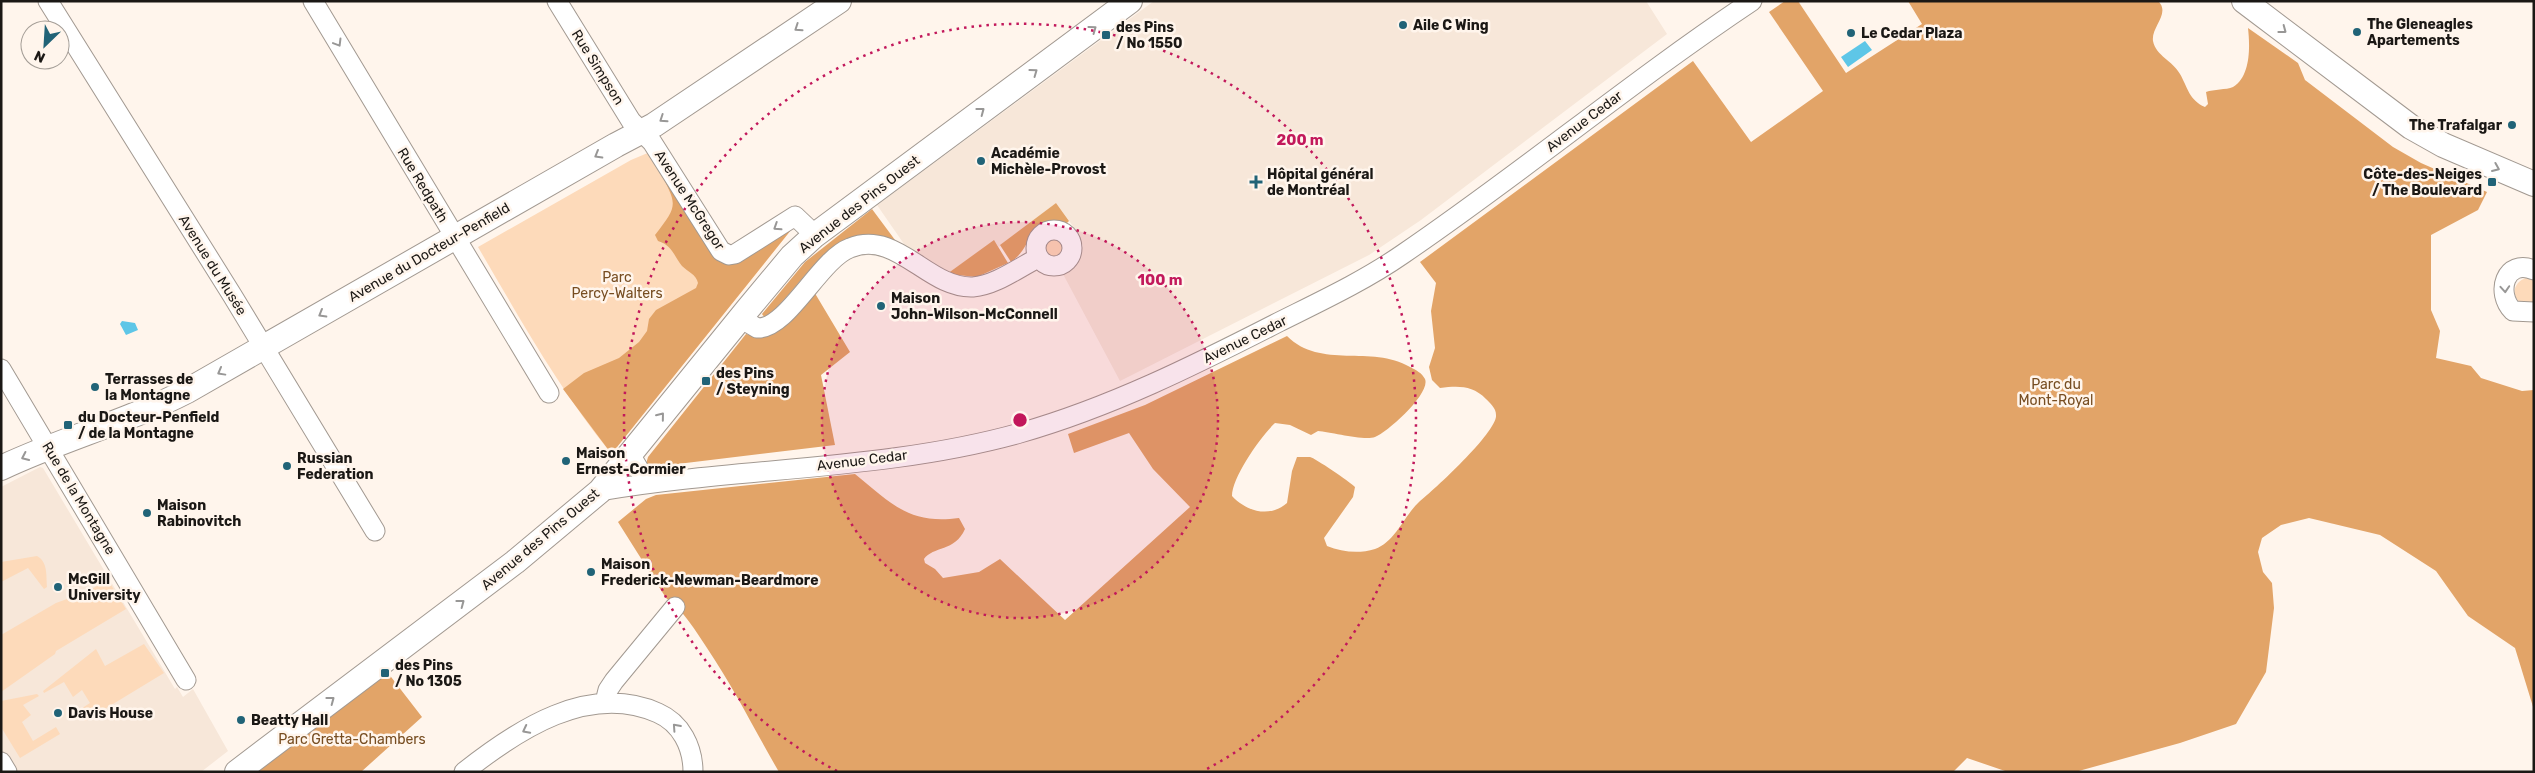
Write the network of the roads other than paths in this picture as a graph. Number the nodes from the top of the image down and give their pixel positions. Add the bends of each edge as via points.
1 (48, 1) edge
2 (313, 1) edge
3 (557, 1) edge
4 (838, 1) edge
5 (1130, 1) edge
6 (1752, 1) edge
7 (2244, 1) edge
8 (641, 132) junction
9 (2534, 184) edge
10 (815, 235) junction
11 (455, 238) junction
12 (1038, 258) dead end
13 (2534, 270) edge
14 (2534, 312) edge
15 (740, 318) junction
16 (263, 348) junction
17 (1, 369) edge
18 (549, 393) dead end
19 (49, 448) junction
20 (630, 454) junction
21 (1, 468) edge
22 (657, 482) junction
23 (600, 491) junction
24 (375, 531) dead end
25 (675, 607) dead end
26 (186, 680) dead end
27 (606, 702) junction
28 (1, 762) edge
29 (7, 772) edge
30 (236, 772) edge
31 (464, 772) edge
32 (694, 772) edge

1 - 16 street, Avenue du Musée
2 -> 11 street, Rue Redpath
3 - 8 street, Rue Simpson via 631,122
4 -> 8 main road, Avenue du Docteur-Penfield
10 -> 5 main road, Avenue des Pins Ouest
6 - 22 street, Avenue Cedar via 1666,60 1395,259 1314,305 1119,400 1024,432 949,449
7 -> 9 main road via 2411,127 2451,149
10 -> 8 street, Avenue McGregor via 795,216 735,254 723,253 652,142
8 -> 11 main road, Avenue du Docteur-Penfield
10 - 15 main road, Avenue des Pins Ouest via 792,256
11 -> 16 main road, Avenue du Docteur-Penfield
11 - 18 street, Rue Redpath
12 - 15 street via 990,283 969,287 942,281 895,252 873,246 855,246 833,259 771,325 757,328
13 -> 14 street via 2523,267 2512,270 2503,289 2513,311
20 -> 15 main road, Avenue des Pins Ouest
16 -> 19 main road, Avenue du Docteur-Penfield via 158,405
16 - 24 street, Avenue du Musée
17 - 19 street, Rue de la Montagne
19 -> 21 main road, Avenue du Docteur-Penfield
19 - 26 street, Rue de la Montagne
20 - 22 street via 640,471
20 - 23 main road, Avenue des Pins Ouest
22 - 23 street, Avenue Cedar
30 -> 23 main road, Avenue des Pins Ouest via 515,562
25 - 27 street via 612,683
27 -> 31 street via 577,707 540,722
32 -> 27 street via 687,742 670,721 649,709
28 - 29 street

